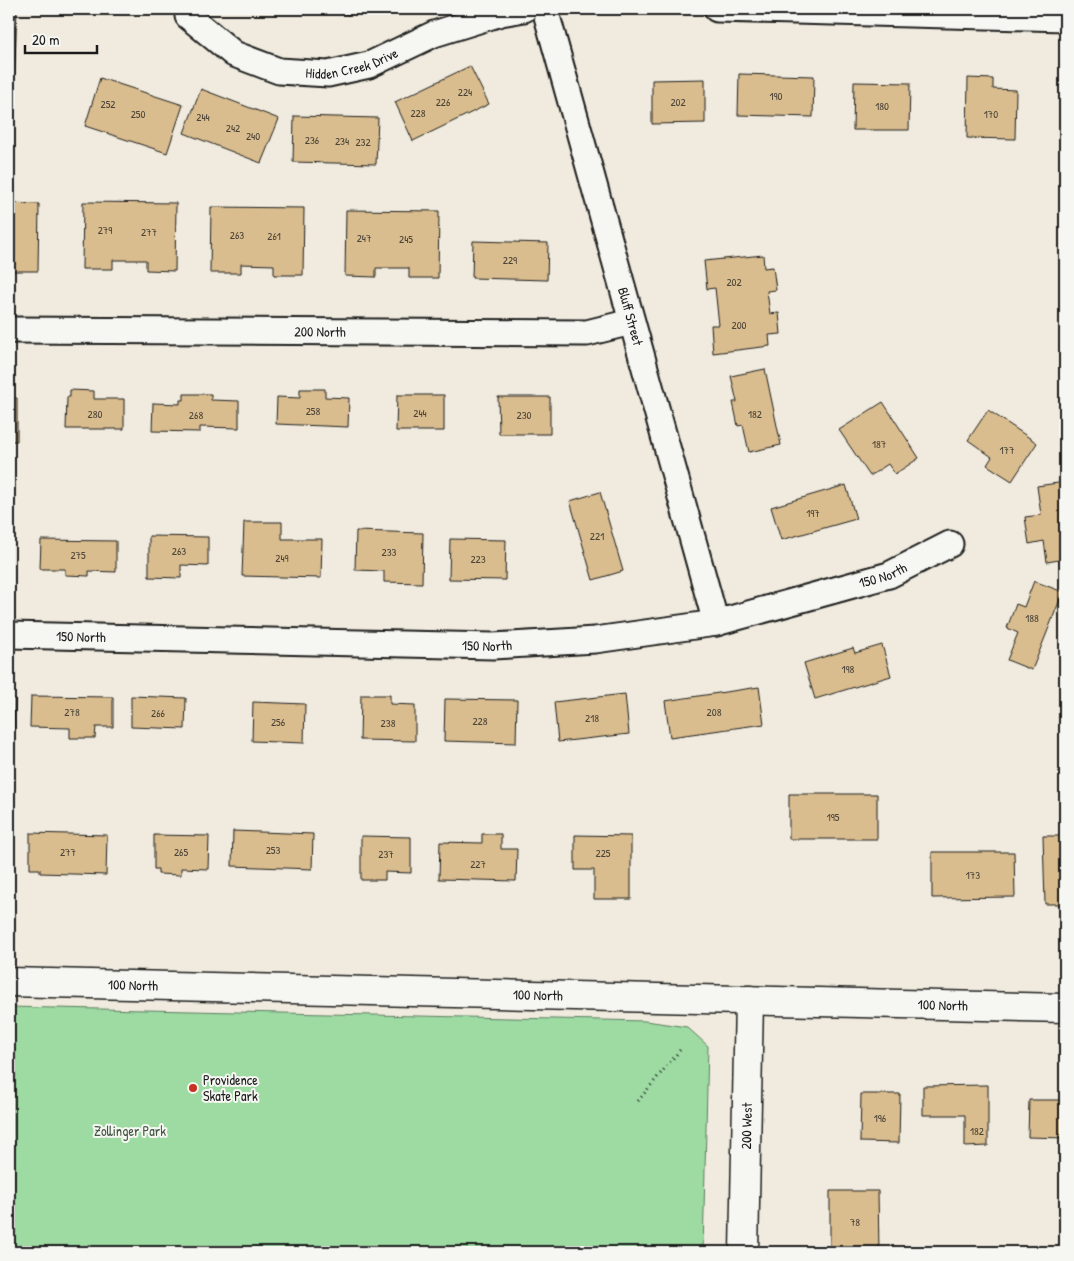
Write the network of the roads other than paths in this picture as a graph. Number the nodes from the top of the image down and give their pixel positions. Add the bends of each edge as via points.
1 (524, 9) edge
2 (545, 9) edge
3 (717, 9) edge
4 (188, 16) dead end
5 (1065, 18) edge
6 (631, 322) junction
7 (9, 330) edge
8 (950, 544) dead end
9 (716, 623) junction
10 (9, 635) edge
11 (9, 982) edge
12 (749, 1000) junction
13 (1065, 1008) edge
14 (744, 1252) edge

1 - 4 street, Hidden Creek Drive via 434,34 369,65 328,74 279,71 234,54
2 - 6 street, Bluff Street
3 - 5 street
6 - 7 street, 200 North via 587,334
6 - 9 street, Bluff Street
8 - 9 street, 150 North via 889,576
9 - 10 street, 150 North via 595,640 493,646
11 - 12 street, 100 North
12 - 13 street, 100 North
12 - 14 street, 200 West

